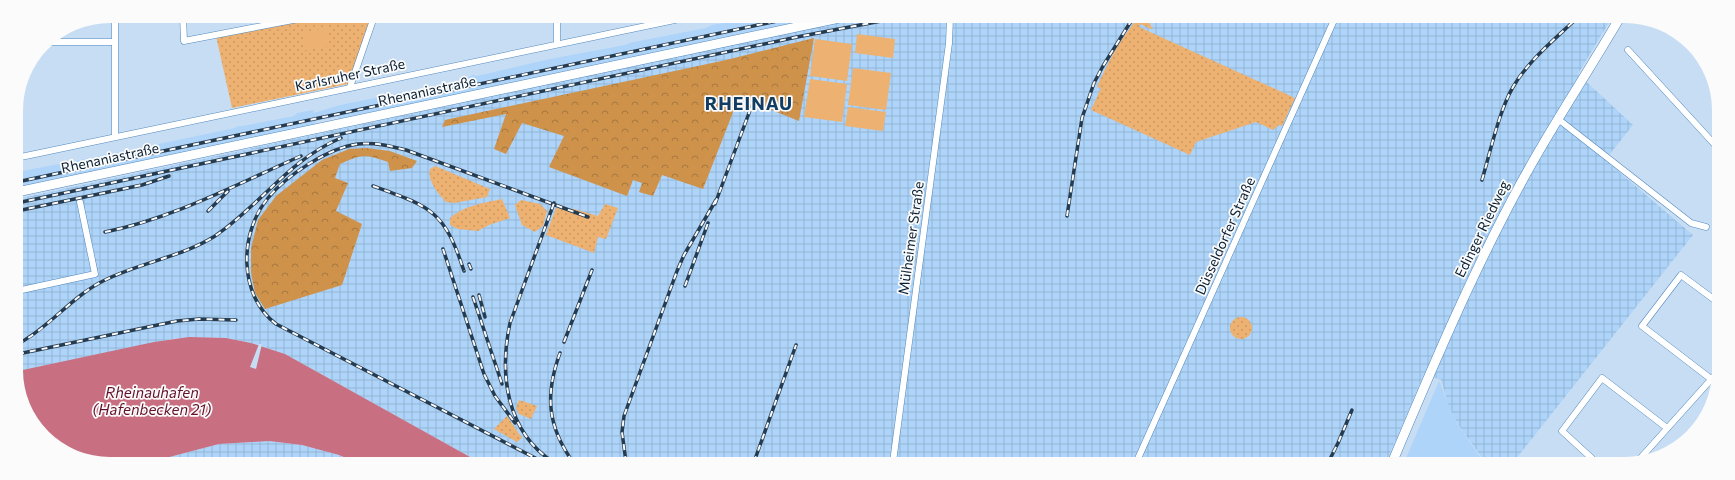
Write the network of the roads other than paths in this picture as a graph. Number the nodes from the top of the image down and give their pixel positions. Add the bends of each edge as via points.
1 (114, 23) edge
2 (183, 23) edge
3 (278, 23) edge
4 (372, 23) edge
5 (557, 23) edge
6 (660, 23) edge
7 (820, 23) edge
8 (950, 23) edge
9 (1333, 23) edge
10 (1617, 23) edge
11 (57, 42) edge
12 (114, 42) junction
13 (557, 44) junction
14 (1628, 50) dead end
15 (350, 87) junction
16 (1558, 119) junction
17 (115, 136) junction
18 (1712, 142) edge
19 (23, 156) edge
20 (23, 191) edge
21 (80, 202) dead end
22 (1706, 227) dead end
23 (23, 291) edge
24 (1712, 299) edge
25 (1711, 379) joint
26 (1667, 428) junction
27 (1644, 455) edge
28 (894, 457) edge
29 (1139, 457) edge
30 (1395, 457) edge
31 (1590, 457) edge

1 - 12 street
2 - 3 street via 184,41
4 - 15 street
5 - 13 street
6 - 13 street, Karlsruher Straße
7 - 20 street, Rhenaniastraße
8 - 28 street, Mülheimer Straße via 950,43
9 - 29 street, Düsseldorfer Straße
10 - 16 street, Edinger Riedweg
11 - 12 street
12 - 17 street
13 - 15 street, Karlsruher Straße
14 - 18 street
15 - 17 street, Karlsruher Straße
16 - 22 street via 1691,223
16 - 30 street, Edinger Riedweg via 1522,180 1486,250
17 - 19 street, Karlsruher Straße
21 - 23 street via 95,274
24 - 25 street via 1681,275 1642,326
25 - 26 street
26 - 27 street
26 - 31 street via 1602,378 1562,431

